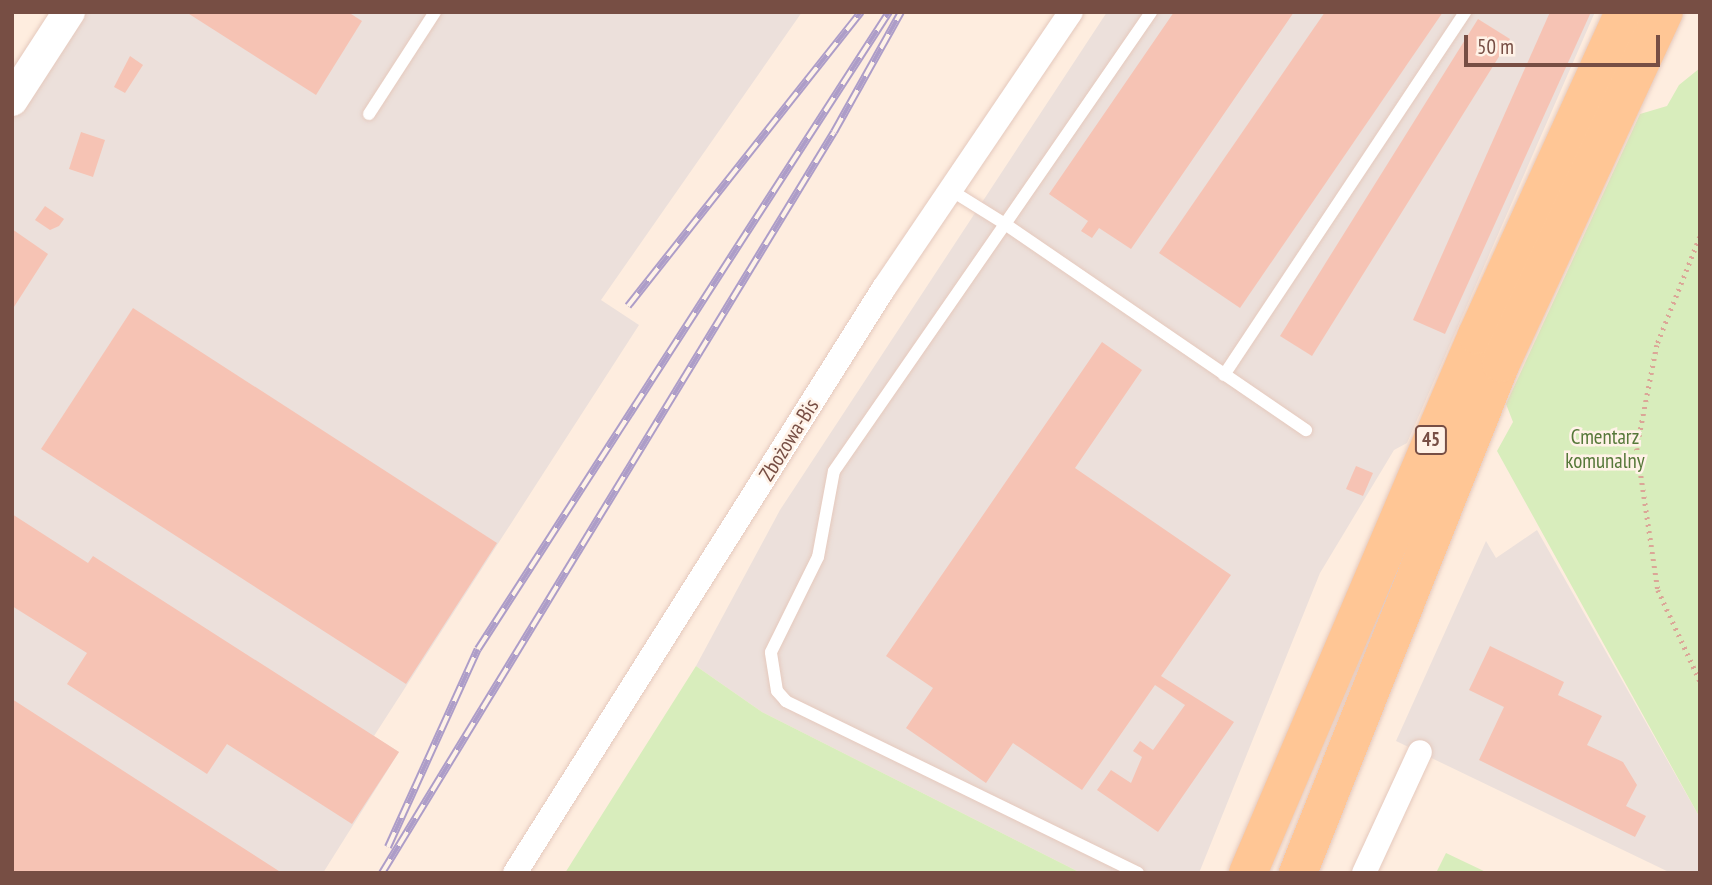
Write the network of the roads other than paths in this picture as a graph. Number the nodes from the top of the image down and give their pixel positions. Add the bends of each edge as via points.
1 (69, 12) edge
2 (435, 12) edge
3 (1070, 12) edge
4 (1151, 12) edge
5 (1465, 12) edge
6 (1624, 12) edge
7 (1664, 12) edge
8 (12, 100) edge
9 (369, 114) dead end
10 (952, 191) junction
11 (1005, 224) junction
12 (1224, 375) junction
13 (1306, 430) dead end
14 (1420, 752) dead end
15 (515, 873) edge
16 (1138, 873) edge
17 (1248, 873) edge
18 (1298, 873) edge
19 (1364, 873) edge

1 - 8 street
2 - 9 lane
3 - 10 street, Zbożowa-Bis
4 - 11 lane
5 - 12 lane
6 - 17 main road, 45 via 1461,371
7 - 18 main road, 45 via 1496,375
10 - 11 lane
10 - 15 street, Zbożowa-Bis
11 - 12 lane
11 - 16 lane via 834,471 818,556 779,630 773,674 786,701
12 - 13 lane
14 - 19 street

